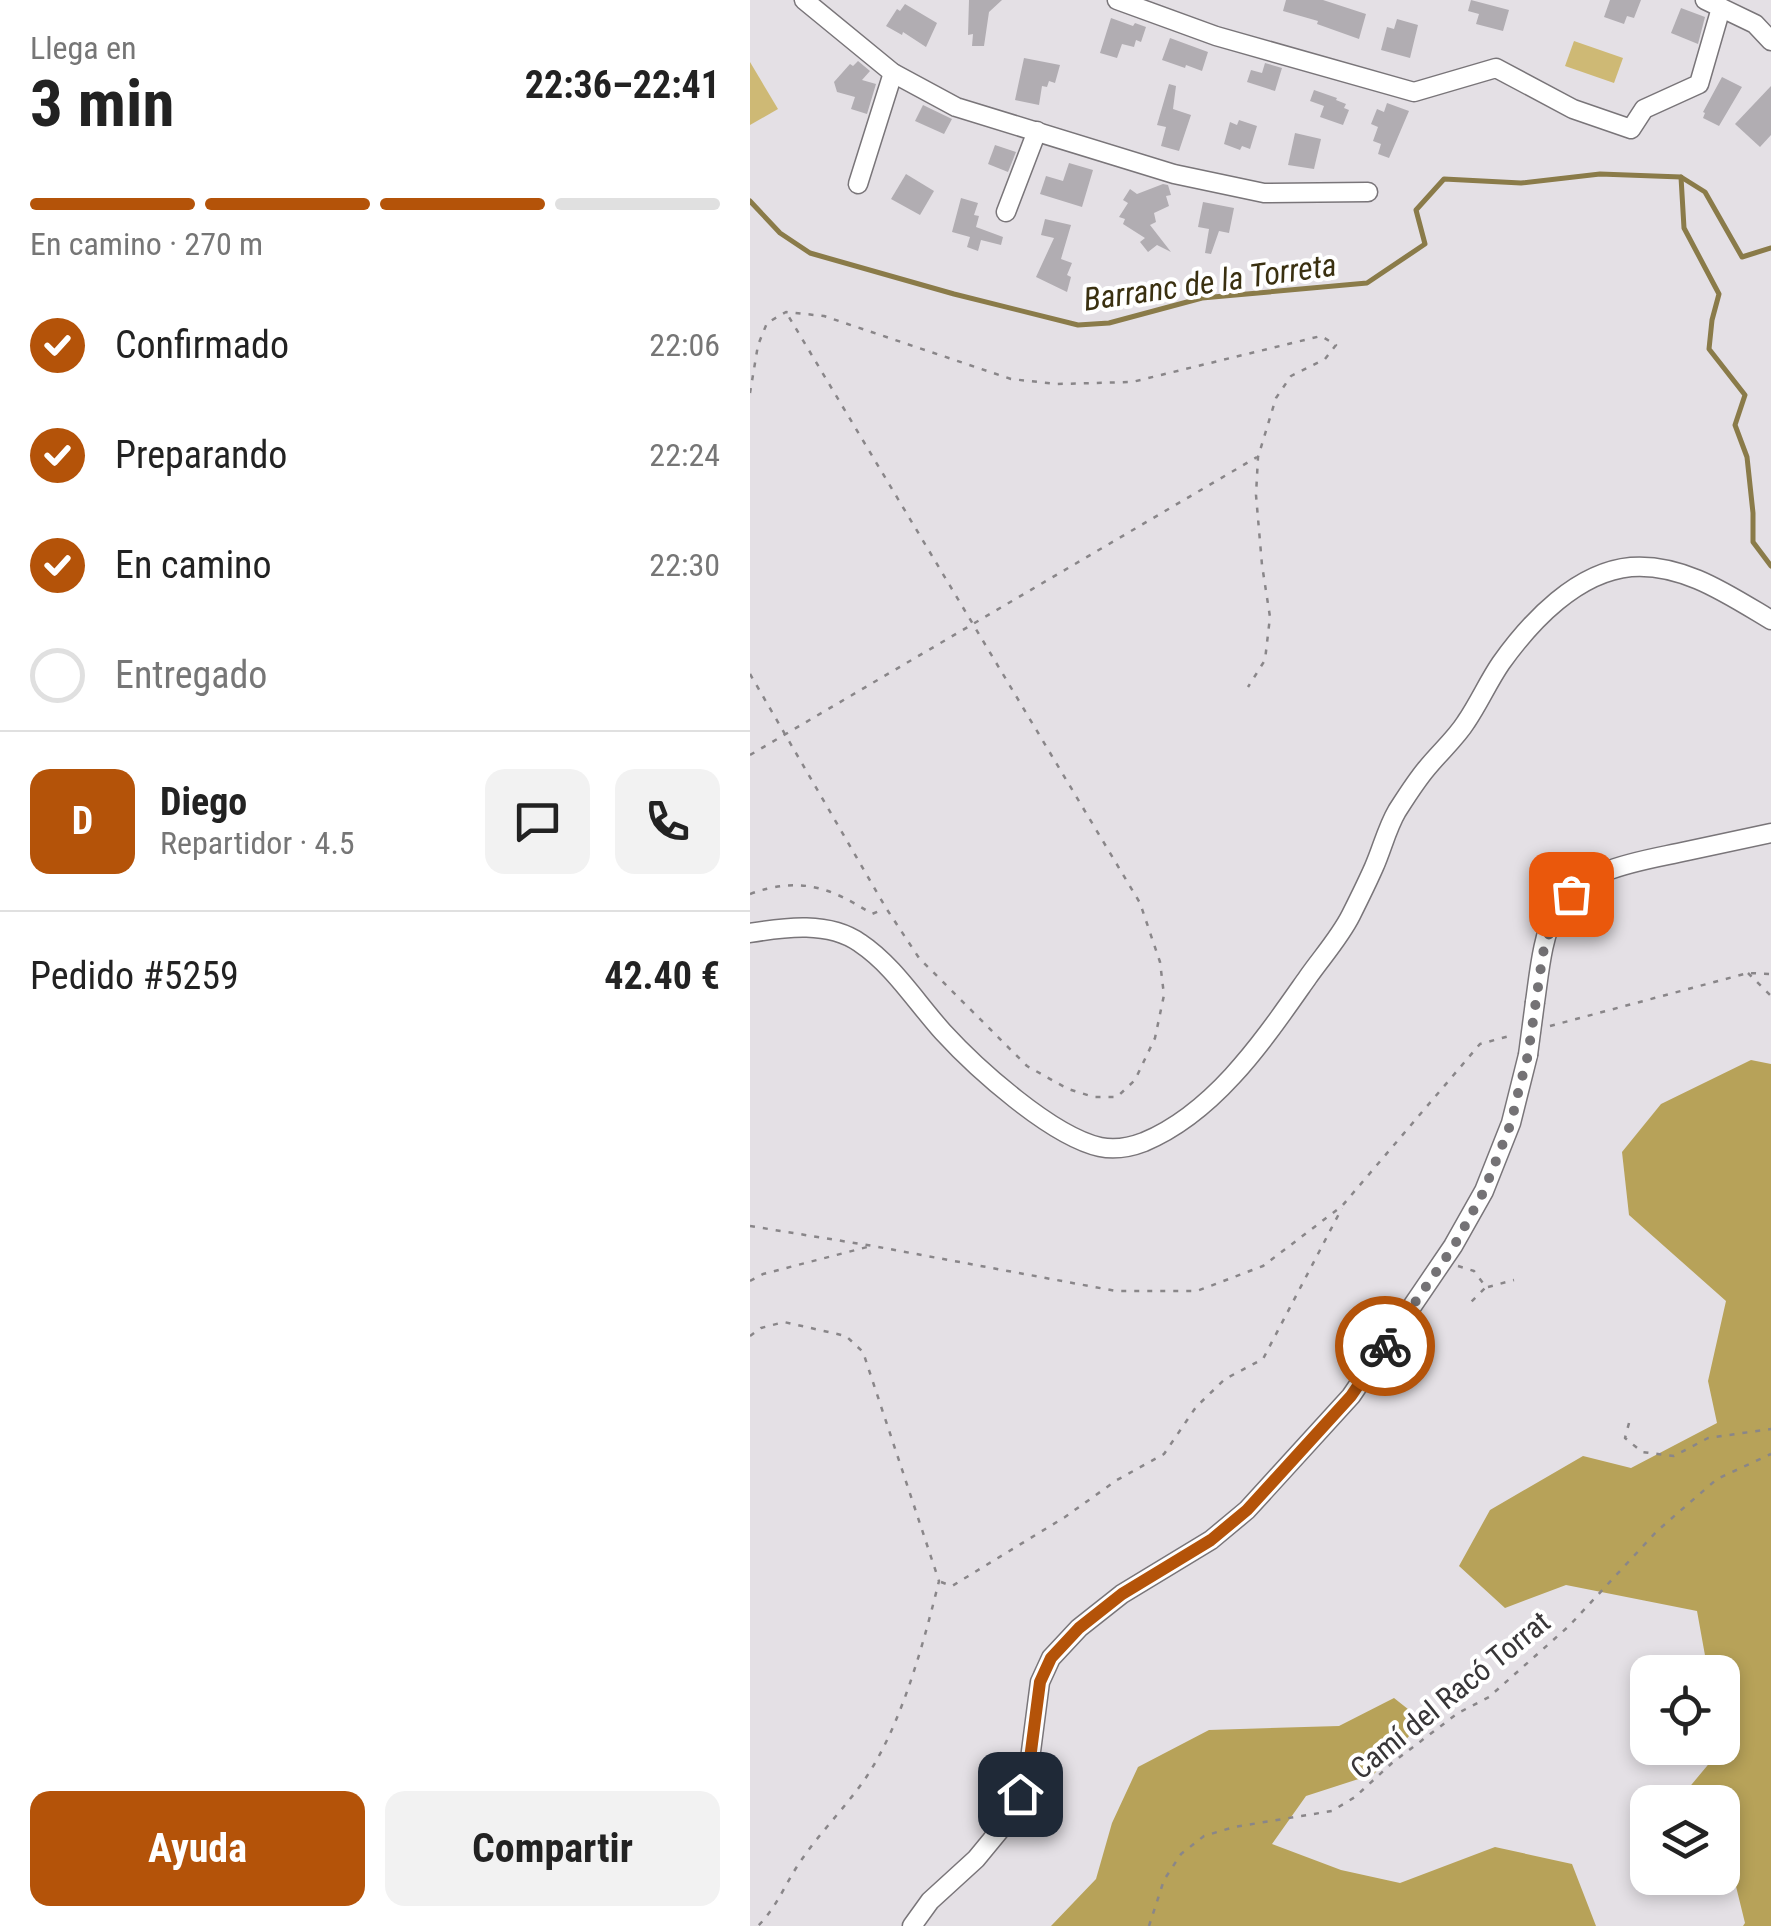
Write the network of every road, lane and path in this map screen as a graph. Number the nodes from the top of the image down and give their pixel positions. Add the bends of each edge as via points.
1 (804, 0) edge
2 (1117, 0) edge
3 (1713, 4) edge
4 (1771, 41) edge
5 (893, 73) junction
6 (1037, 130) junction
7 (858, 184) dead end
8 (1368, 192) dead end
9 (1006, 212) dead end
10 (786, 312) junction
11 (750, 393) edge
12 (1258, 457) junction
13 (1771, 620) edge
14 (973, 624) junction
15 (750, 674) edge
16 (1248, 687) dead end
17 (785, 735) junction
18 (750, 755) edge
19 (1771, 833) edge
20 (750, 894) edge
21 (886, 908) junction
22 (750, 933) edge
23 (1748, 973) junction
24 (1771, 974) edge
25 (1771, 996) edge
26 (1547, 1026) dead end
27 (1514, 1035) dead end
28 (1342, 1206) junction
29 (750, 1226) edge
30 (872, 1246) junction
31 (1443, 1262) junction
32 (1514, 1280) dead end
33 (750, 1281) edge
34 (1486, 1288) junction
35 (1469, 1304) dead end
36 (750, 1336) edge
37 (1629, 1422) dead end
38 (1771, 1428) edge
39 (1771, 1454) edge
40 (939, 1580) junction
41 (758, 1926) edge
42 (912, 1926) edge
43 (1149, 1926) edge

1 - 5 street
2 - 3 street via 1216,36 1414,92 1496,68 1630,130 1644,109 1699,84
3 - 4 street via 1755,24
5 - 6 street via 956,106
5 - 7 street
6 - 8 street via 1174,174 1264,192
6 - 9 street
10 - 11 path via 766,324
10 - 12 path via 824,316 1011,379 1058,384 1132,382 1321,336 1336,346 1291,376 1276,398
10 - 14 path
12 - 14 path
12 - 16 path via 1270,616 1265,660
13 - 22 street via 1714,586 1671,571 1634,567 1600,574 1568,593 1500,664 1464,725 1424,771 1395,816 1348,920 1238,1071 1172,1127 1125,1148 1076,1138 990,1079 860,942 812,928
14 - 17 path
14 - 21 path via 1140,903 1164,994 1155,1038 1135,1080 1117,1097 1094,1097 1027,1066 919,958
15 - 17 path
17 - 18 path
17 - 21 path
19 - 31 street, bridge via 1626,864 1595,877 1556,912 1511,1123 1484,1191
20 - 21 path via 805,884 872,914
23 - 24 path
23 - 25 path
23 - 26 path
27 - 28 path via 1480,1044
28 - 30 path via 1263,1266 1197,1291 1116,1291
28 - 40 path via 1263,1359 1224,1379 1164,1454 952,1586
29 - 30 path
30 - 33 path
31 - 34 path via 1474,1271
31 - 42 street via 1351,1396 1247,1510 1122,1594 1051,1658 1040,1682 1030,1759 1004,1825
32 - 34 path
34 - 35 path
36 - 40 path via 784,1322 846,1336 863,1352
37 - 38 path via 1625,1438 1642,1452 1674,1456 1708,1438
39 - 43 path, Camí del Racó Torrat via 1717,1479 1570,1626 1489,1697 1392,1762 1355,1797 1332,1811 1204,1836 1164,1880
40 - 41 path via 892,1732

